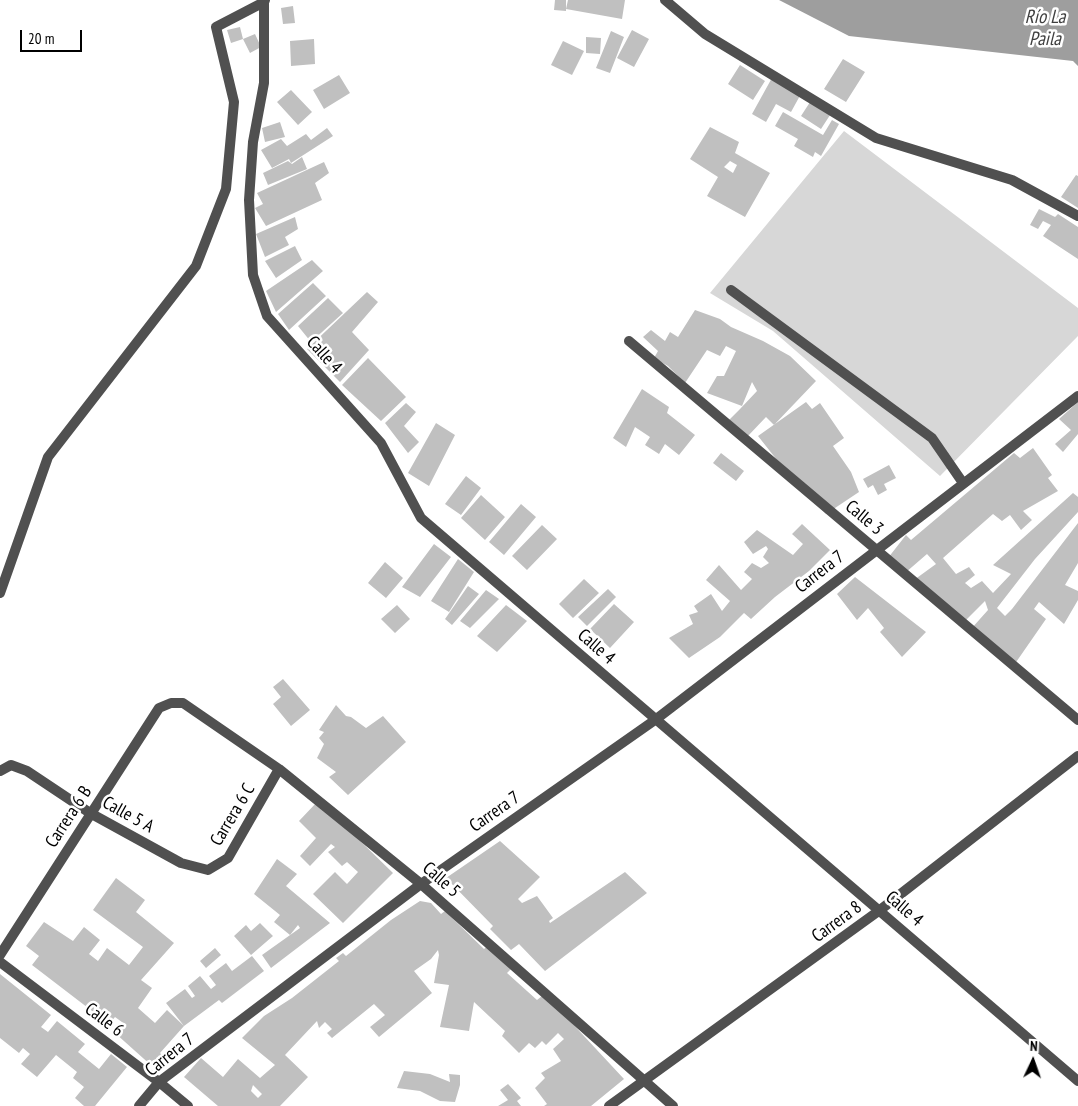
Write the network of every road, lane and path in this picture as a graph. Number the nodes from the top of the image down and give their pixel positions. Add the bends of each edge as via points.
1 (665, 0) edge
2 (265, 1) edge
3 (1078, 216) edge
4 (731, 290) dead end
5 (629, 340) dead end
6 (1078, 396) edge
7 (963, 483) junction
8 (875, 550) junction
9 (0, 593) edge
10 (172, 703) joint
11 (655, 720) junction
12 (1078, 720) edge
13 (1078, 756) edge
14 (279, 769) junction
15 (0, 771) edge
16 (90, 813) junction
17 (208, 870) joint
18 (421, 884) junction
19 (880, 910) junction
20 (0, 955) edge
21 (0, 962) edge
22 (644, 1080) junction
23 (1078, 1081) edge
24 (159, 1082) junction
25 (139, 1106) edge
26 (188, 1106) edge
27 (609, 1106) edge
28 (673, 1106) edge

1 - 3 street via 705,34 876,138 1012,180
2 - 9 street via 216,27 234,102 226,189 196,266 48,457
2 - 11 street, Calle 4 via 264,83 253,142 249,200 253,275 267,316 381,444 421,518
4 - 7 street via 932,438
5 - 8 street, Calle 3
6 - 7 street, Carrera 7
7 - 8 street, Carrera 7
8 - 11 street, Carrera 7
8 - 12 street, Calle 3
10 - 14 street, Calle 5 via 183,703
10 - 16 street, Carrera 6 B via 159,708
11 - 18 street, Carrera 7
11 - 19 street, Calle 4
13 - 19 street, Carrera 8
14 - 17 street, Carrera 6 C via 228,858
14 - 18 street, Calle 5
15 - 16 street, Calle 5 A via 11,765 27,772
16 - 17 street, Calle 5 A via 181,863
16 - 20 street, Carrera 6 B
18 - 22 street, Calle 5
18 - 24 street, Carrera 7
19 - 22 street, Carrera 8
19 - 23 street, Calle 4
21 - 24 street, Calle 6
22 - 27 street, Carrera 8
22 - 28 street, Calle 5
24 - 25 street, Carrera 7
24 - 26 street, Calle 6

